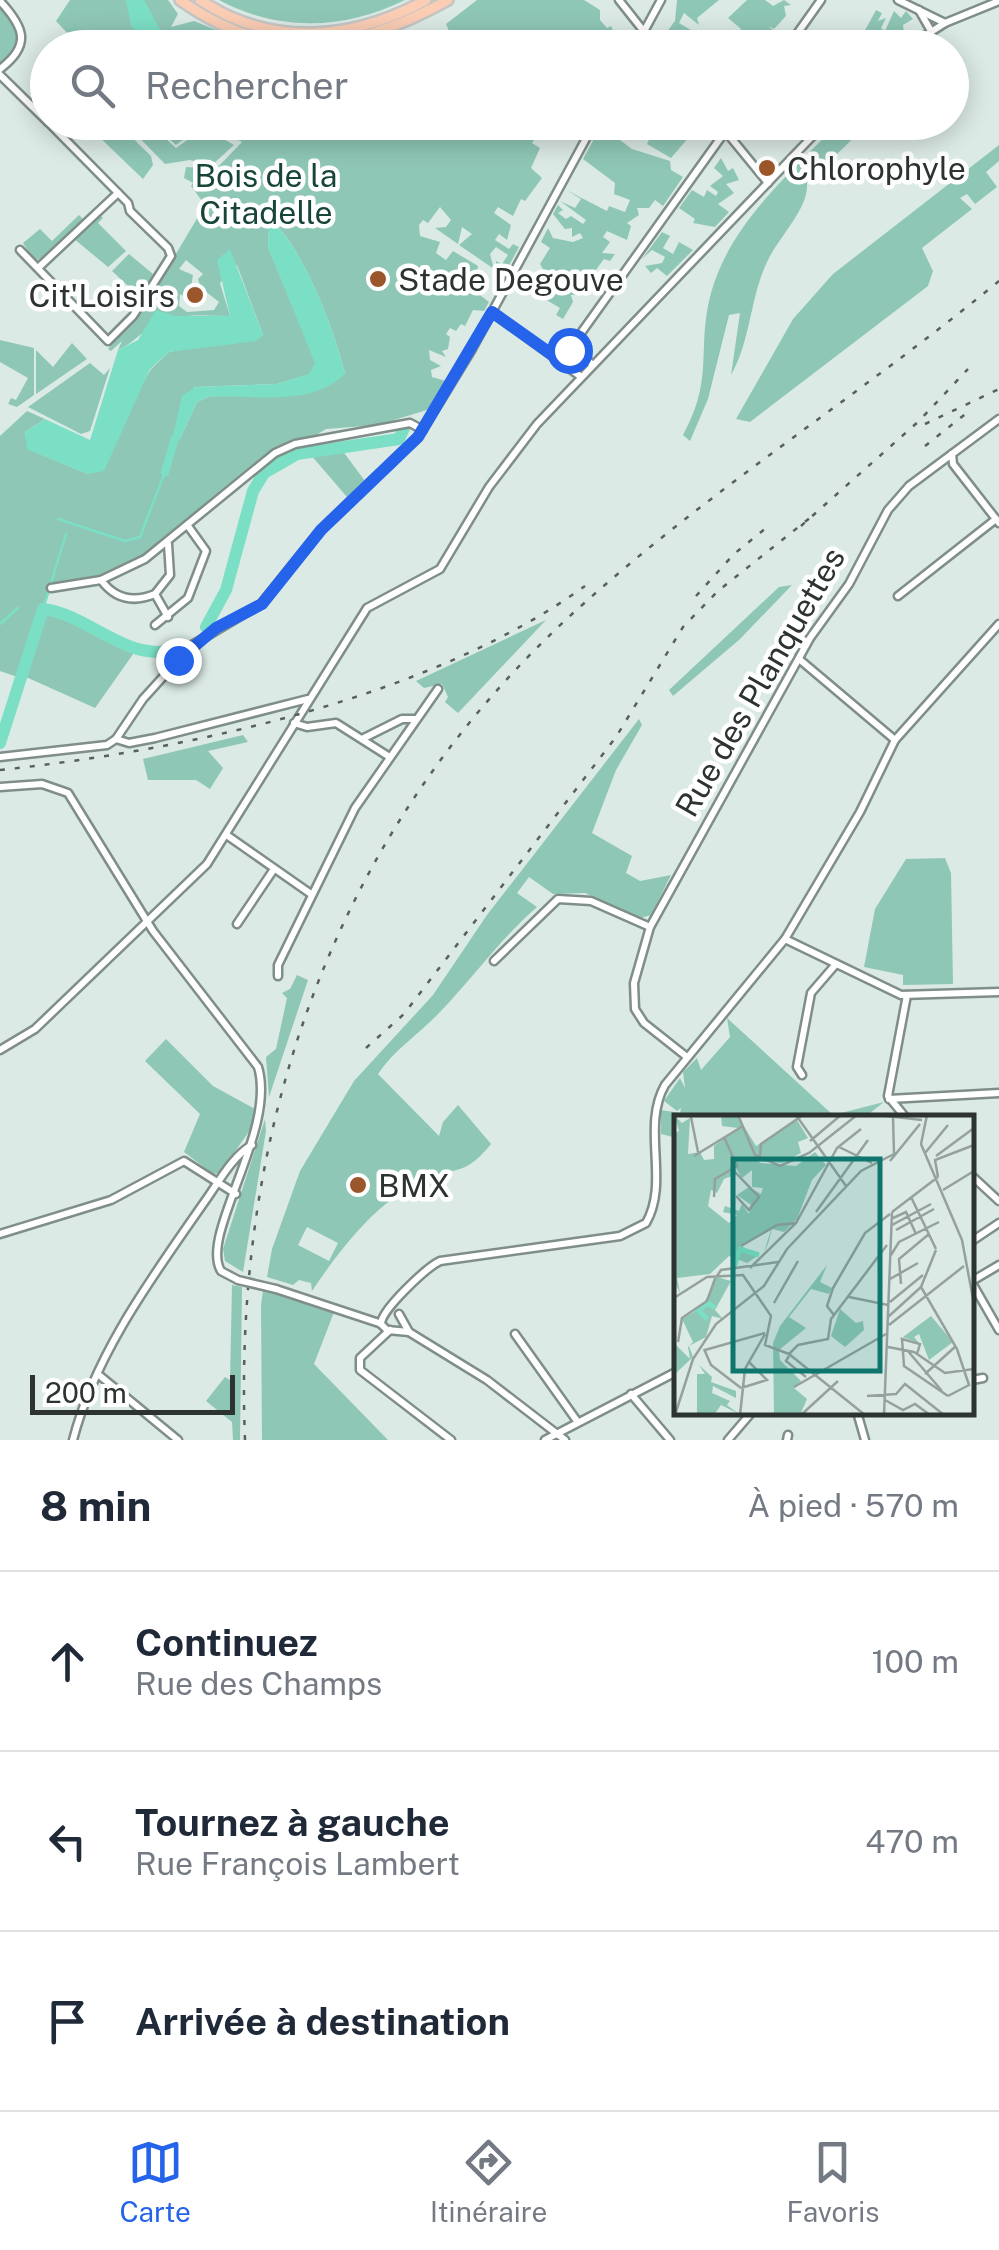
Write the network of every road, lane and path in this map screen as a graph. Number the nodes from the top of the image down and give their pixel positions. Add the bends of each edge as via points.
1 (200, 0) edge
2 (426, 0) edge
3 (448, 0) edge
4 (619, 0) edge
5 (661, 0) edge
6 (820, 0) edge
7 (898, 0) edge
8 (0, 1) edge
9 (184, 1) edge
10 (999, 2) edge
11 (918, 9) junction
12 (946, 23) junction
13 (236, 30) edge
14 (289, 30) edge
15 (347, 30) edge
16 (386, 30) edge
17 (643, 30) edge
18 (645, 30) edge
19 (799, 30) edge
20 (930, 30) edge
21 (933, 30) edge
22 (0, 72) edge
23 (30, 103) edge
24 (66, 140) edge
25 (585, 140) edge
26 (720, 140) edge
27 (733, 140) edge
28 (809, 140) edge
29 (768, 183) junction
30 (118, 193) junction
31 (20, 250) dead end
32 (38, 268) junction
33 (492, 312) junction
34 (572, 347) junction
35 (561, 361) junction
36 (592, 364) junction
37 (580, 376) junction
38 (999, 419) edge
39 (423, 430) junction
40 (952, 454) junction
41 (997, 521) edge
42 (188, 526) junction
43 (168, 544) junction
44 (101, 580) junction
45 (51, 588) dead end
46 (154, 594) junction
47 (898, 596) dead end
48 (168, 617) junction
49 (156, 624) dead end
50 (999, 624) edge
51 (799, 659) junction
52 (438, 689) dead end
53 (308, 700) junction
54 (415, 719) junction
55 (294, 723) junction
56 (362, 738) junction
57 (116, 739) junction
58 (895, 740) junction
59 (388, 756) junction
60 (0, 757) edge
61 (0, 787) edge
62 (228, 836) junction
63 (274, 869) junction
64 (312, 894) junction
65 (150, 922) junction
66 (237, 924) dead end
67 (650, 927) junction
68 (785, 939) junction
69 (494, 961) dead end
70 (836, 964) junction
71 (278, 976) dead end
72 (999, 992) edge
73 (907, 995) junction
74 (0, 1050) edge
75 (687, 1057) junction
76 (802, 1075) dead end
77 (999, 1093) edge
78 (889, 1098) junction
79 (903, 1115) edge
80 (252, 1145) junction
81 (974, 1178) edge
82 (218, 1184) junction
83 (236, 1194) junction
84 (999, 1201) edge
85 (999, 1223) edge
86 (0, 1234) edge
87 (974, 1241) edge
88 (999, 1265) edge
89 (974, 1281) edge
90 (974, 1286) edge
91 (405, 1293) junction
92 (385, 1312) junction
93 (361, 1315) junction
94 (400, 1316) junction
95 (386, 1328) junction
96 (999, 1330) edge
97 (409, 1332) junction
98 (515, 1334) dead end
99 (674, 1373) edge
100 (100, 1375) junction
101 (983, 1378) dead end
102 (974, 1380) edge
103 (632, 1394) junction
104 (749, 1415) edge
105 (859, 1415) edge
106 (577, 1421) junction
107 (557, 1433) junction
108 (73, 1440) edge
109 (178, 1440) edge
110 (451, 1440) edge
111 (546, 1440) edge
112 (565, 1440) edge
113 (670, 1440) edge
114 (728, 1440) edge
115 (865, 1440) edge

1 - 14 main road via 248,24
2 - 15 main road
3 - 16 main road
4 - 17 street
5 - 18 street
6 - 19 street
7 - 11 street
8 - 22 street via 20,22 23,39
9 - 13 main road
10 - 12 street
11 - 12 street
11 - 20 street
12 - 21 street
22 - 23 street
24 - 30 street
25 - 33 street
26 - 34 street
27 - 29 street
28 - 29 street
29 - 36 street
30 - 32 street
30 - 32 street via 170,252 134,316 108,341
31 - 32 street
33 - 35 street
33 - 39 street
34 - 35 street
34 - 36 street
35 - 37 street
36 - 37 street
37 - 53 street via 490,487 440,570 372,603
38 - 40 street, Rue des Planquettes
39 - 42 street via 410,423 295,444 261,463
39 - 57 street via 321,530 262,604 192,645
40 - 41 street
40 - 51 street, Rue des Planquettes via 896,499
41 - 47 street
42 - 43 street
42 - 48 street via 206,551 188,598
43 - 44 street
43 - 46 street via 170,575
44 - 45 street
44 - 46 street via 115,596
46 - 48 street
48 - 49 street
50 - 58 street
51 - 58 street
51 - 67 street, Rue des Planquettes
52 - 54 street
53 - 55 street
53 - 57 street via 155,738
54 - 56 street
54 - 59 street
55 - 56 street via 336,723
55 - 62 street
56 - 59 street
57 - 60 street
58 - 68 street
59 - 64 street
61 - 65 street via 54,785 68,793
62 - 63 street
62 - 65 street
63 - 64 street
63 - 66 street
64 - 71 street
65 - 74 street via 35,1029
65 - 80 street via 258,1066 263,1097
67 - 69 street via 591,901 558,899
67 - 75 street, Rue des Planquettes via 634,983 638,1016
68 - 70 street
68 - 75 street
70 - 73 street
70 - 76 street via 811,993 797,1067
72 - 73 street
73 - 78 street
75 - 91 street via 656,1103 654,1191 646,1223 620,1236 440,1260
77 - 78 street
78 - 79 street
80 - 82 street
80 - 83 street
81 - 84 street
82 - 83 street
82 - 86 street via 184,1161 111,1200
82 - 100 street via 136,1301
83 - 93 street, bridge via 214,1251 221,1271
85 - 87 street
88 - 89 street
90 - 96 street
91 - 92 street
91 - 94 street
92 - 93 street
92 - 94 street
92 - 95 street
93 - 95 street
94 - 95 street
94 - 97 street
95 - 97 street
95 - 110 street via 360,1358 360,1370
97 - 107 street
98 - 106 street
99 - 103 street
100 - 108 street
100 - 109 street
101 - 102 street
103 - 106 street
103 - 113 street
104 - 114 street
105 - 115 street
106 - 107 street
107 - 111 street
107 - 112 street

